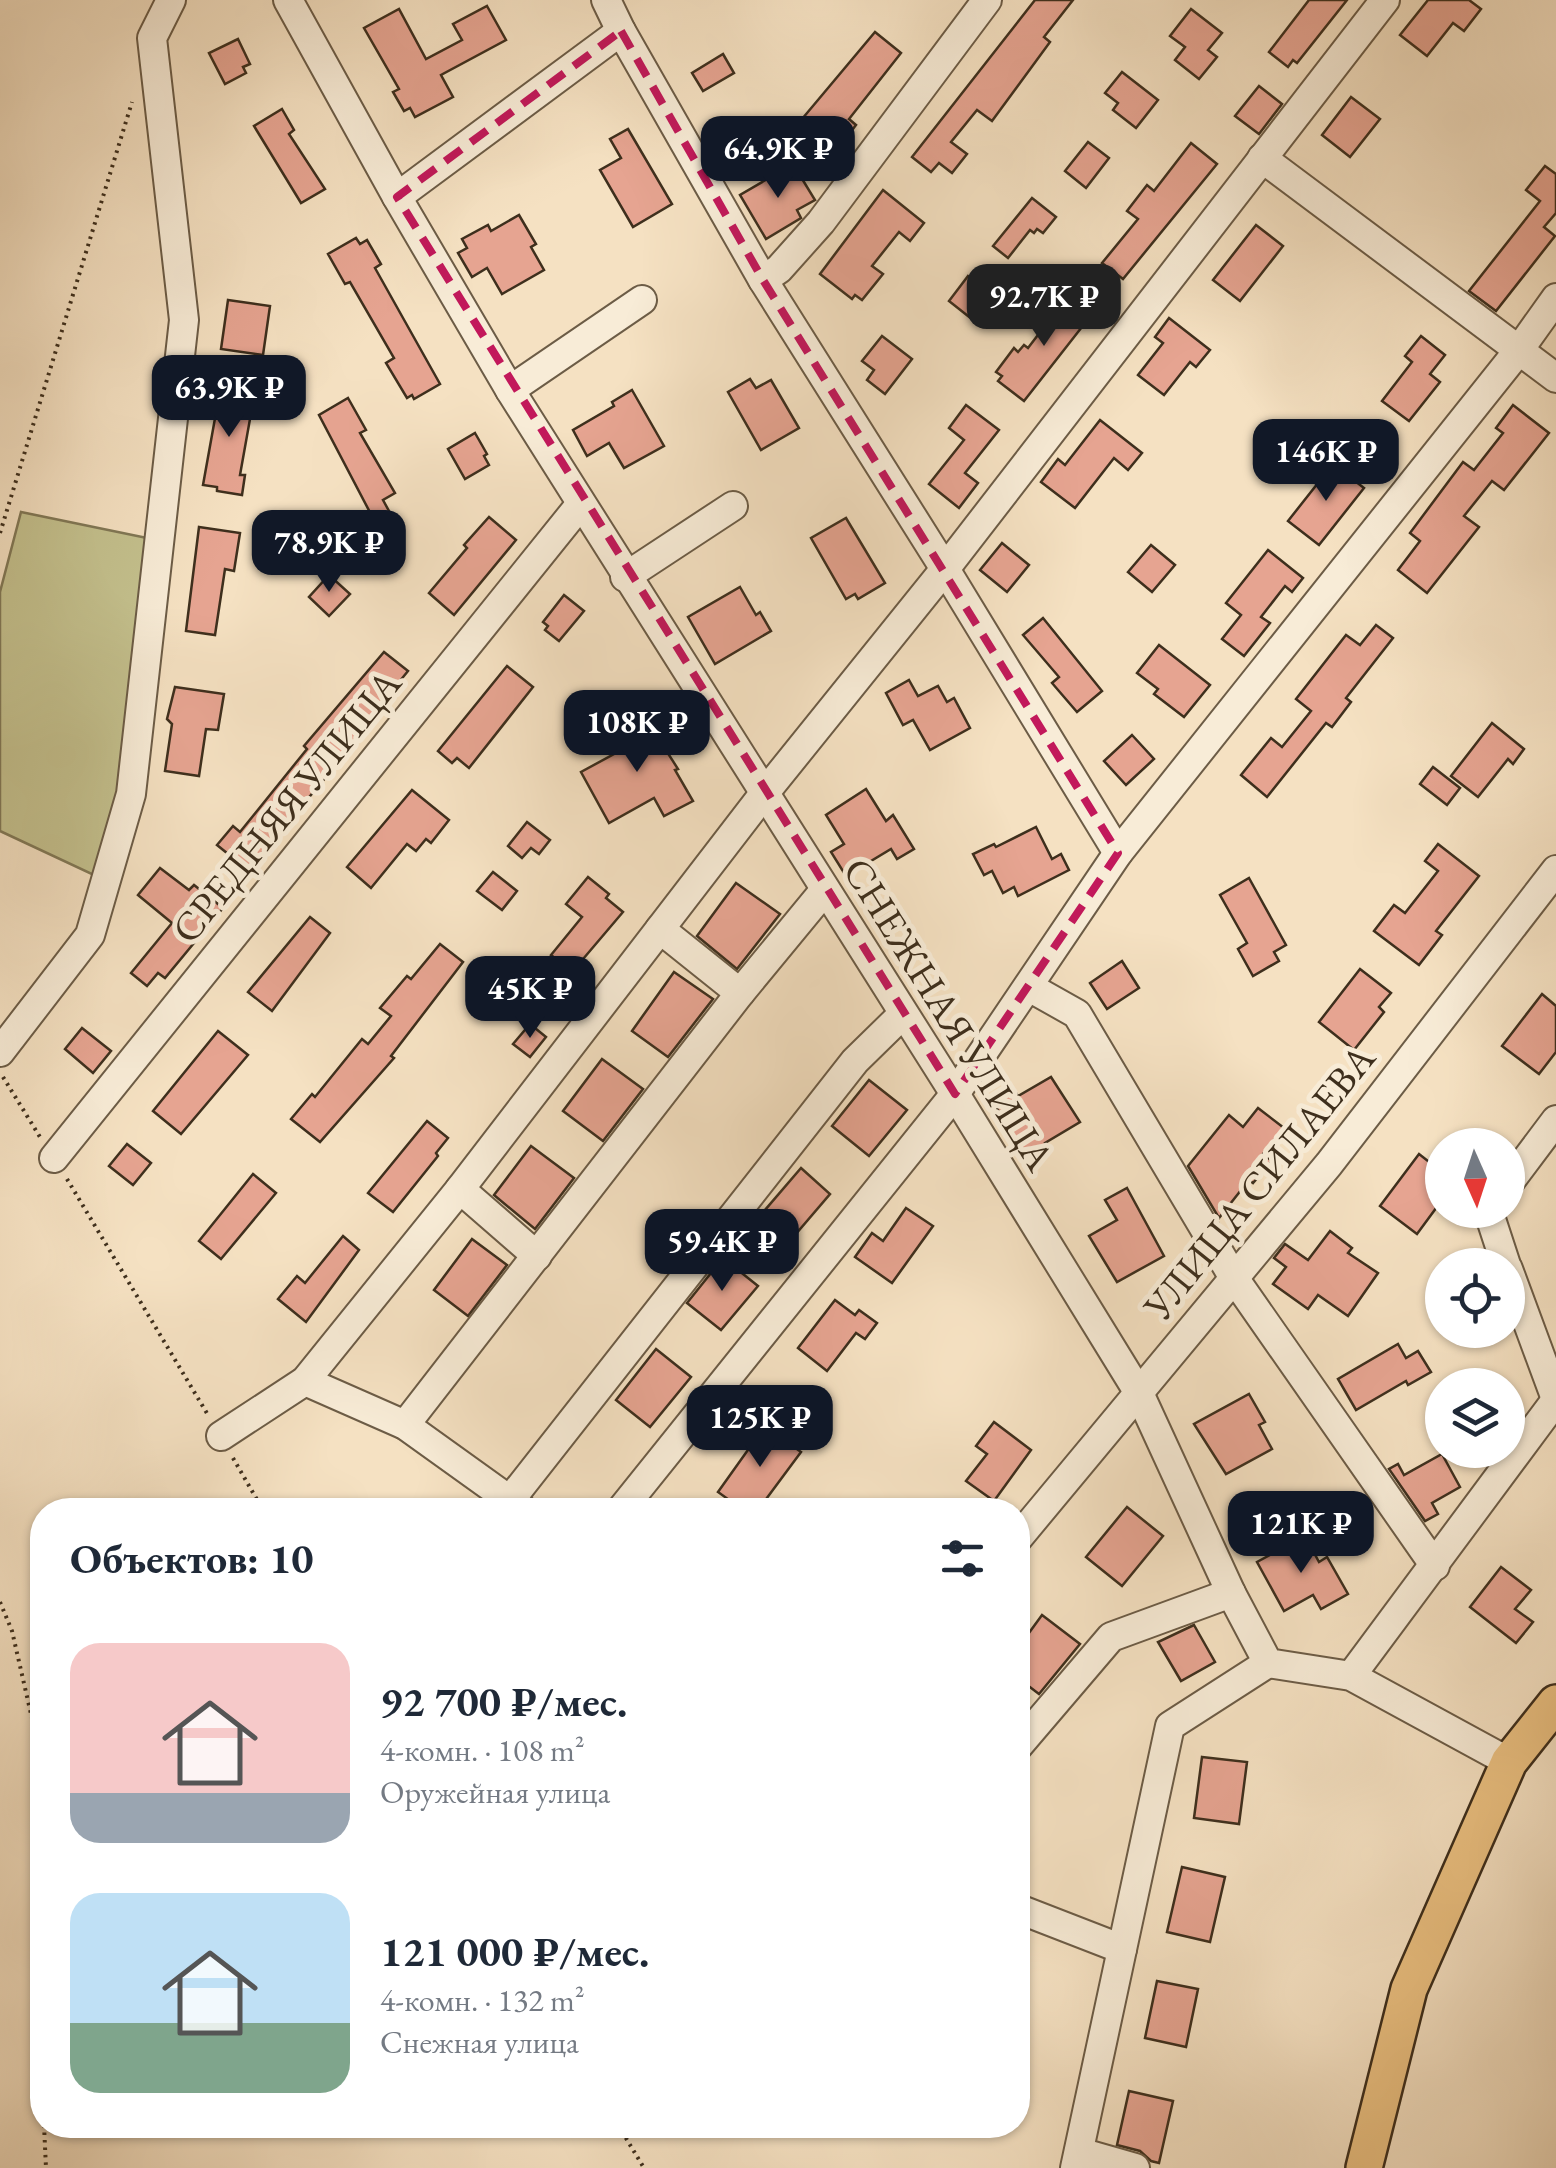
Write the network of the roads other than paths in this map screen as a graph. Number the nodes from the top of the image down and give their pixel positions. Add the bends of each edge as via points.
1 (171, 0) edge
2 (288, 0) edge
3 (606, 0) edge
4 (988, 0) edge
5 (1385, 0) edge
6 (621, 31) junction
7 (1262, 158) junction
8 (396, 197) junction
9 (763, 280) junction
10 (1556, 298) edge
11 (642, 300) dead end
12 (1520, 350) junction
13 (1556, 378) edge
14 (510, 390) junction
15 (580, 505) junction
16 (734, 506) dead end
17 (945, 569) junction
18 (625, 577) junction
19 (763, 795) junction
20 (1118, 853) junction
21 (1556, 870) edge
22 (824, 892) junction
23 (660, 930) junction
24 (1029, 987) junction
25 (740, 993) junction
26 (902, 1015) junction
27 (0, 1052) edge
28 (955, 1094) junction
29 (1556, 1120) edge
30 (54, 1158) road end
31 (1525, 1161) edge
32 (460, 1190) junction
33 (537, 1256) junction
34 (1234, 1278) junction
35 (1525, 1316) edge
36 (305, 1380) junction
37 (1138, 1393) junction
38 (1556, 1400) edge
39 (405, 1425) junction
40 (221, 1436) road end
41 (507, 1498) edge
42 (522, 1498) edge
43 (630, 1498) edge
44 (1030, 1524) edge
45 (1435, 1566) junction
46 (1231, 1593) junction
47 (1268, 1663) junction
48 (1351, 1676) junction
49 (1556, 1703) edge
50 (1030, 1732) edge
51 (1509, 1762) junction
52 (1030, 1913) edge
53 (1122, 1949) junction
54 (1077, 2160) edge
55 (1135, 2168) edge
56 (1364, 2168) edge

1 - 27 street via 152,38 184,320 131,794 90,935
2 - 8 street, СНЕЖНАЯ УЛИЦА
3 - 6 street
4 - 9 street via 821,222
5 - 7 street
6 - 8 street
6 - 9 street
7 - 12 street
7 - 17 street
8 - 14 street, СНЕЖНАЯ УЛИЦА
9 - 17 street
10 - 12 street
11 - 14 street
12 - 13 street
12 - 20 street
14 - 15 street, СНЕЖНАЯ УЛИЦА
15 - 18 street, СНЕЖНАЯ УЛИЦА
15 - 30 street, СРЕДНЯЯ УЛИЦА
16 - 18 street
17 - 19 street
17 - 20 street
18 - 19 street, СНЕЖНАЯ УЛИЦА
19 - 22 street, СНЕЖНАЯ УЛИЦА
19 - 23 street
20 - 24 street
21 - 34 street, УЛИЦА СИЛАЕВА
22 - 25 street
22 - 26 street, СНЕЖНАЯ УЛИЦА
23 - 25 street
23 - 32 street
24 - 28 street
24 - 34 street via 1077,1014
25 - 33 street
26 - 28 street, СНЕЖНАЯ УЛИЦА
26 - 42 street via 855,1062
28 - 37 street, СНЕЖНАЯ УЛИЦА
28 - 43 street
29 - 31 street
32 - 33 street
32 - 36 street
33 - 39 street
34 - 37 street, УЛИЦА СИЛАЕВА
34 - 45 street
35 - 38 street
36 - 39 street
36 - 40 street
37 - 44 street, УЛИЦА СИЛАЕВА
37 - 46 street, СНЕЖНАЯ УЛИЦА
38 - 45 street
39 - 41 street
45 - 48 street
46 - 47 street, СНЕЖНАЯ УЛИЦА
46 - 50 street via 1111,1637
47 - 48 street
47 - 53 street via 1170,1726
48 - 51 street
49 - 51 main road
51 - 56 main road via 1409,1989
52 - 53 street
53 - 54 street
54 - 55 street

